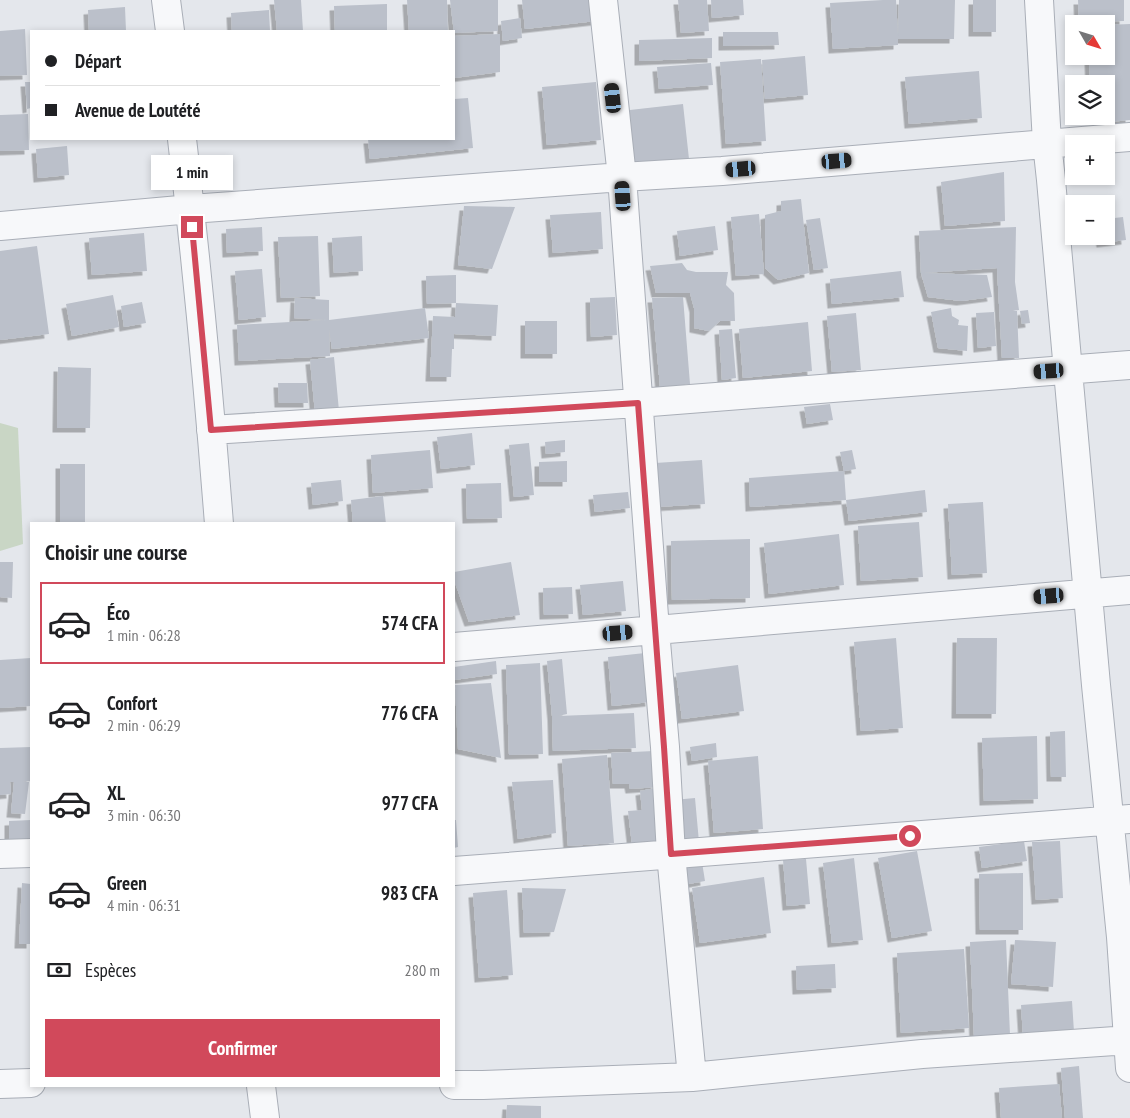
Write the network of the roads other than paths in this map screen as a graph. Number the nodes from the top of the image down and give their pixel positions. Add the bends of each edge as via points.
1 (166, 0) edge
2 (603, 0) edge
3 (1039, 0) edge
4 (170, 30) edge
5 (1130, 136) edge
6 (182, 140) edge
7 (1047, 143) junction
8 (622, 177) junction
9 (191, 209) junction
10 (0, 226) edge
11 (1130, 365) edge
12 (1068, 369) junction
13 (638, 403) junction
14 (211, 430) junction
15 (219, 522) edge
16 (1130, 590) edge
17 (1088, 593) junction
18 (655, 630) junction
19 (455, 647) edge
20 (1119, 820) edge
21 (30, 853) edge
22 (0, 854) edge
23 (671, 854) junction
24 (455, 871) edge
25 (1129, 1040) edge
26 (1130, 1068) edge
27 (692, 1077) junction
28 (30, 1083) edge
29 (0, 1084) edge
30 (455, 1085) edge
31 (261, 1087) edge
32 (265, 1118) edge

1 - 4 street
2 - 8 street
3 - 7 street
5 - 7 street
6 - 9 street
7 - 8 street
7 - 12 street
8 - 9 street
8 - 13 street
9 - 10 street
9 - 14 street
11 - 12 street
12 - 13 street
12 - 17 street
13 - 14 street
13 - 18 street
14 - 15 street
16 - 17 street
17 - 18 street
17 - 20 street
18 - 19 street
18 - 23 street
20 - 23 street
20 - 25 street via 1120,937
21 - 22 street
23 - 24 street
23 - 27 street
25 - 26 street
25 - 27 street via 922,1054
27 - 30 street
28 - 29 street
31 - 32 street

